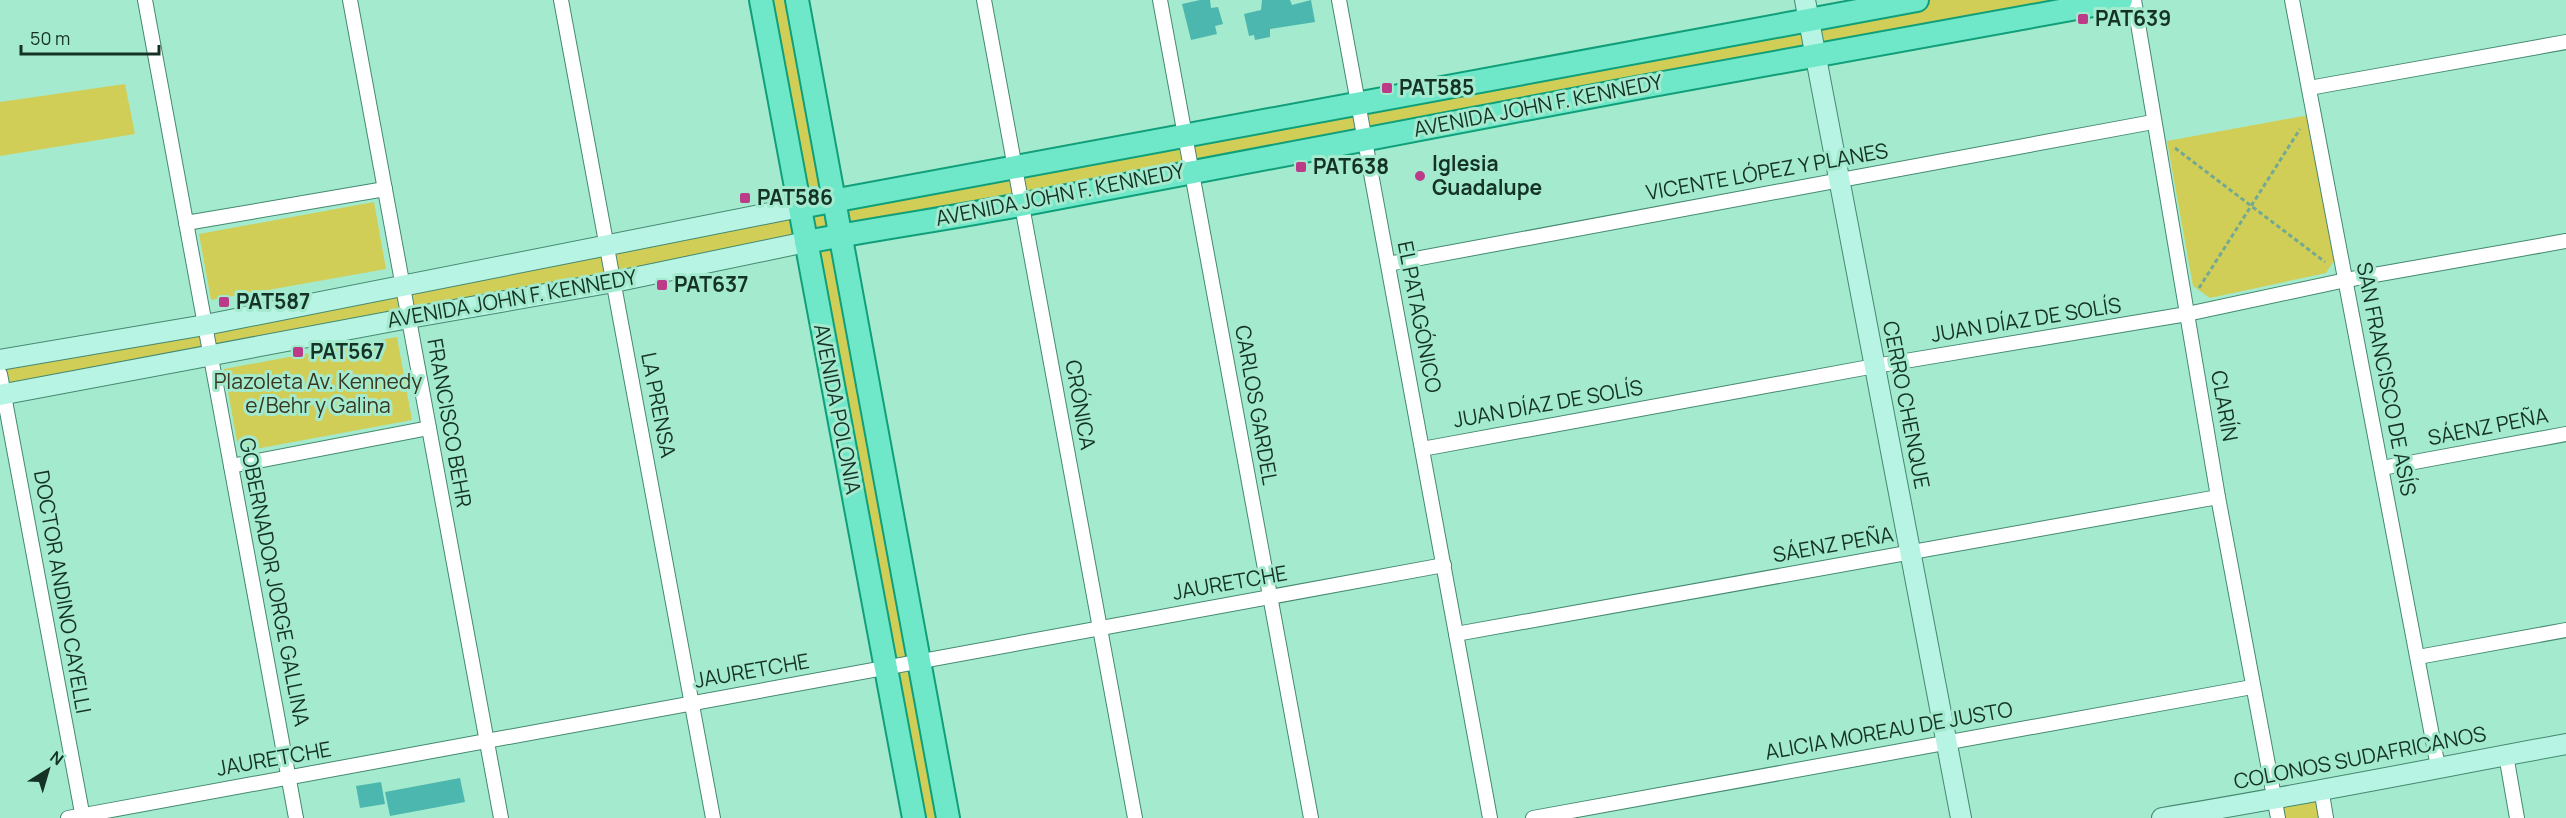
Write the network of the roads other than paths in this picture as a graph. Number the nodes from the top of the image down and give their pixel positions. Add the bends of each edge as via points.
1 (145, 0) edge
2 (350, 0) edge
3 (561, 0) edge
4 (761, 0) edge
5 (797, 0) edge
6 (984, 0) edge
7 (1160, 0) edge
8 (1339, 0) edge
9 (1917, 0) edge
10 (2121, 0) edge
11 (2134, 0) edge
12 (2292, 0) edge
13 (1807, 10) edge
14 (2566, 42) edge
15 (1815, 54) junction
16 (2309, 88) junction
17 (1358, 105) junction
18 (2153, 122) junction
19 (1185, 137) junction
20 (1365, 138) junction
21 (1014, 166) junction
22 (1191, 170) junction
23 (1839, 180) junction
24 (385, 189) junction
25 (834, 201) junction
26 (1022, 204) junction
27 (800, 207) junction
28 (186, 223) junction
29 (841, 236) junction
30 (2566, 241) edge
31 (806, 242) junction
32 (607, 244) junction
33 (1388, 264) junction
34 (2346, 280) junction
35 (614, 282) junction
36 (403, 286) junction
37 (2187, 314) junction
38 (409, 318) junction
39 (205, 325) junction
40 (210, 355) junction
41 (0, 360) edge
42 (1875, 366) junction
43 (0, 374) edge
44 (2, 395) edge
45 (429, 428) junction
46 (2566, 434) edge
47 (1422, 449) junction
48 (231, 466) junction
49 (2382, 468) junction
50 (2218, 497) junction
51 (1910, 552) junction
52 (1444, 565) junction
53 (1270, 597) junction
54 (1100, 628) junction
55 (2566, 630) edge
56 (1456, 634) junction
57 (2418, 657) junction
58 (919, 662) junction
59 (886, 668) junction
60 (2252, 687) junction
61 (692, 703) junction
62 (487, 741) junction
63 (1946, 742) junction
64 (2566, 744) edge
65 (2506, 755) junction
66 (2438, 767) junction
67 (288, 777) junction
68 (2321, 788) junction
69 (2276, 809) edge
70 (78, 817) edge
71 (296, 818) edge
72 (501, 818) edge
73 (713, 818) edge
74 (914, 818) edge
75 (948, 818) edge
76 (1135, 818) edge
77 (1311, 818) edge
78 (1490, 818) edge
79 (1533, 818) edge
80 (1960, 818) edge
81 (2163, 818) edge
82 (2326, 818) edge
83 (2517, 818) edge

1 - 28 street, GOBERNADOR JORGE GALLINA
2 - 24 street, FRANCISCO BEHR
3 - 32 street, LA PRENSA
4 - 27 main road, AVENIDA POLONIA
5 - 25 main road, AVENIDA POLONIA
6 - 21 street, CRÓNICA
7 - 19 street, CARLOS GARDEL
8 - 17 street, EL PATAGÓNICO
9 - 13 main road, AVENIDA JOHN F. KENNEDY
10 - 15 main road, AVENIDA JOHN F. KENNEDY
11 - 18 street, CLARÍN
12 - 16 street, SAN FRANCISCO DE ASÍS
13 - 15 main road, CERRO CHENQUE
13 - 17 main road, AVENIDA JOHN F. KENNEDY
14 - 16 street
15 - 20 main road, AVENIDA JOHN F. KENNEDY
15 - 23 main road, CERRO CHENQUE
16 - 34 street, SAN FRANCISCO DE ASÍS
17 - 19 main road, AVENIDA JOHN F. KENNEDY
17 - 20 street, EL PATAGÓNICO
18 - 23 street, VICENTE LÓPEZ Y PLANES
18 - 37 street, CLARÍN
19 - 21 main road, AVENIDA JOHN F. KENNEDY
19 - 22 street, CARLOS GARDEL
20 - 22 main road, AVENIDA JOHN F. KENNEDY
20 - 33 street, EL PATAGÓNICO
21 - 25 main road, AVENIDA JOHN F. KENNEDY
21 - 26 street, CRÓNICA
22 - 26 main road, AVENIDA JOHN F. KENNEDY
22 - 53 street, CARLOS GARDEL
23 - 33 street, VICENTE LÓPEZ Y PLANES
23 - 42 main road, CERRO CHENQUE
24 - 28 street
24 - 36 street, FRANCISCO BEHR
25 - 27 main road, AVENIDA JOHN F. KENNEDY
25 - 29 main road, AVENIDA POLONIA
26 - 29 main road, AVENIDA JOHN F. KENNEDY
26 - 54 street, CRÓNICA
27 - 31 main road, AVENIDA POLONIA
27 - 32 main road, AVENIDA JOHN F. KENNEDY
28 - 39 street, GOBERNADOR JORGE GALLINA
29 - 31 main road, AVENIDA JOHN F. KENNEDY
29 - 58 main road, AVENIDA POLONIA
30 - 34 street, JUAN DÍAZ DE SOLÍS
31 - 35 main road, AVENIDA JOHN F. KENNEDY
31 - 59 main road, AVENIDA POLONIA
32 - 35 street, LA PRENSA
32 - 36 main road, AVENIDA JOHN F. KENNEDY
33 - 47 street, EL PATAGÓNICO
34 - 37 street, JUAN DÍAZ DE SOLÍS
34 - 49 street, SAN FRANCISCO DE ASÍS
35 - 38 main road, AVENIDA JOHN F. KENNEDY
35 - 61 street, LA PRENSA
36 - 38 street, FRANCISCO BEHR
36 - 39 main road, AVENIDA JOHN F. KENNEDY
37 - 42 street, JUAN DÍAZ DE SOLÍS
37 - 50 street, CLARÍN
38 - 40 main road, AVENIDA JOHN F. KENNEDY
38 - 45 street, FRANCISCO BEHR
39 - 40 street, GOBERNADOR JORGE GALLINA
39 - 41 main road, AVENIDA JOHN F. KENNEDY
40 - 44 main road, AVENIDA JOHN F. KENNEDY
40 - 48 street, GOBERNADOR JORGE GALLINA
42 - 47 street, JUAN DÍAZ DE SOLÍS
42 - 51 main road, CERRO CHENQUE
43 - 44 street, DOCTOR ANDINO CAYELLI
44 - 70 street, DOCTOR ANDINO CAYELLI
45 - 48 street
45 - 62 street, FRANCISCO BEHR
46 - 49 street, SÁENZ PEÑA
47 - 52 street, EL PATAGÓNICO
48 - 67 street, GOBERNADOR JORGE GALLINA
49 - 57 street, SAN FRANCISCO DE ASÍS
50 - 51 street, SÁENZ PEÑA
50 - 60 street, CLARÍN
51 - 56 street, SÁENZ PEÑA
51 - 63 main road, CERRO CHENQUE
52 - 53 street, JAURETCHE
52 - 56 street, EL PATAGÓNICO
53 - 54 street, JAURETCHE
53 - 77 street, CARLOS GARDEL
54 - 58 street, JAURETCHE
54 - 76 street, CRÓNICA
55 - 57 street
56 - 78 street, EL PATAGÓNICO
57 - 66 street, SAN FRANCISCO DE ASÍS
58 - 59 street, JAURETCHE
58 - 75 main road, AVENIDA POLONIA
59 - 61 street, JAURETCHE
59 - 74 main road, AVENIDA POLONIA
60 - 63 street, ALICIA MOREAU DE JUSTO
60 - 69 street, CLARÍN
61 - 62 street, JAURETCHE
61 - 73 street, LA PRENSA
62 - 67 street, JAURETCHE
62 - 72 street, FRANCISCO BEHR
63 - 79 street, ALICIA MOREAU DE JUSTO
63 - 80 main road, CERRO CHENQUE
64 - 65 main road, COLONOS SUDAFRICANOS
65 - 66 main road, COLONOS SUDAFRICANOS
65 - 83 street
66 - 68 main road, COLONOS SUDAFRICANOS
67 - 70 street, JAURETCHE
67 - 71 street, GOBERNADOR JORGE GALLINA
68 - 69 main road, COLONOS SUDAFRICANOS
68 - 82 street
69 - 81 main road, COLONOS SUDAFRICANOS

